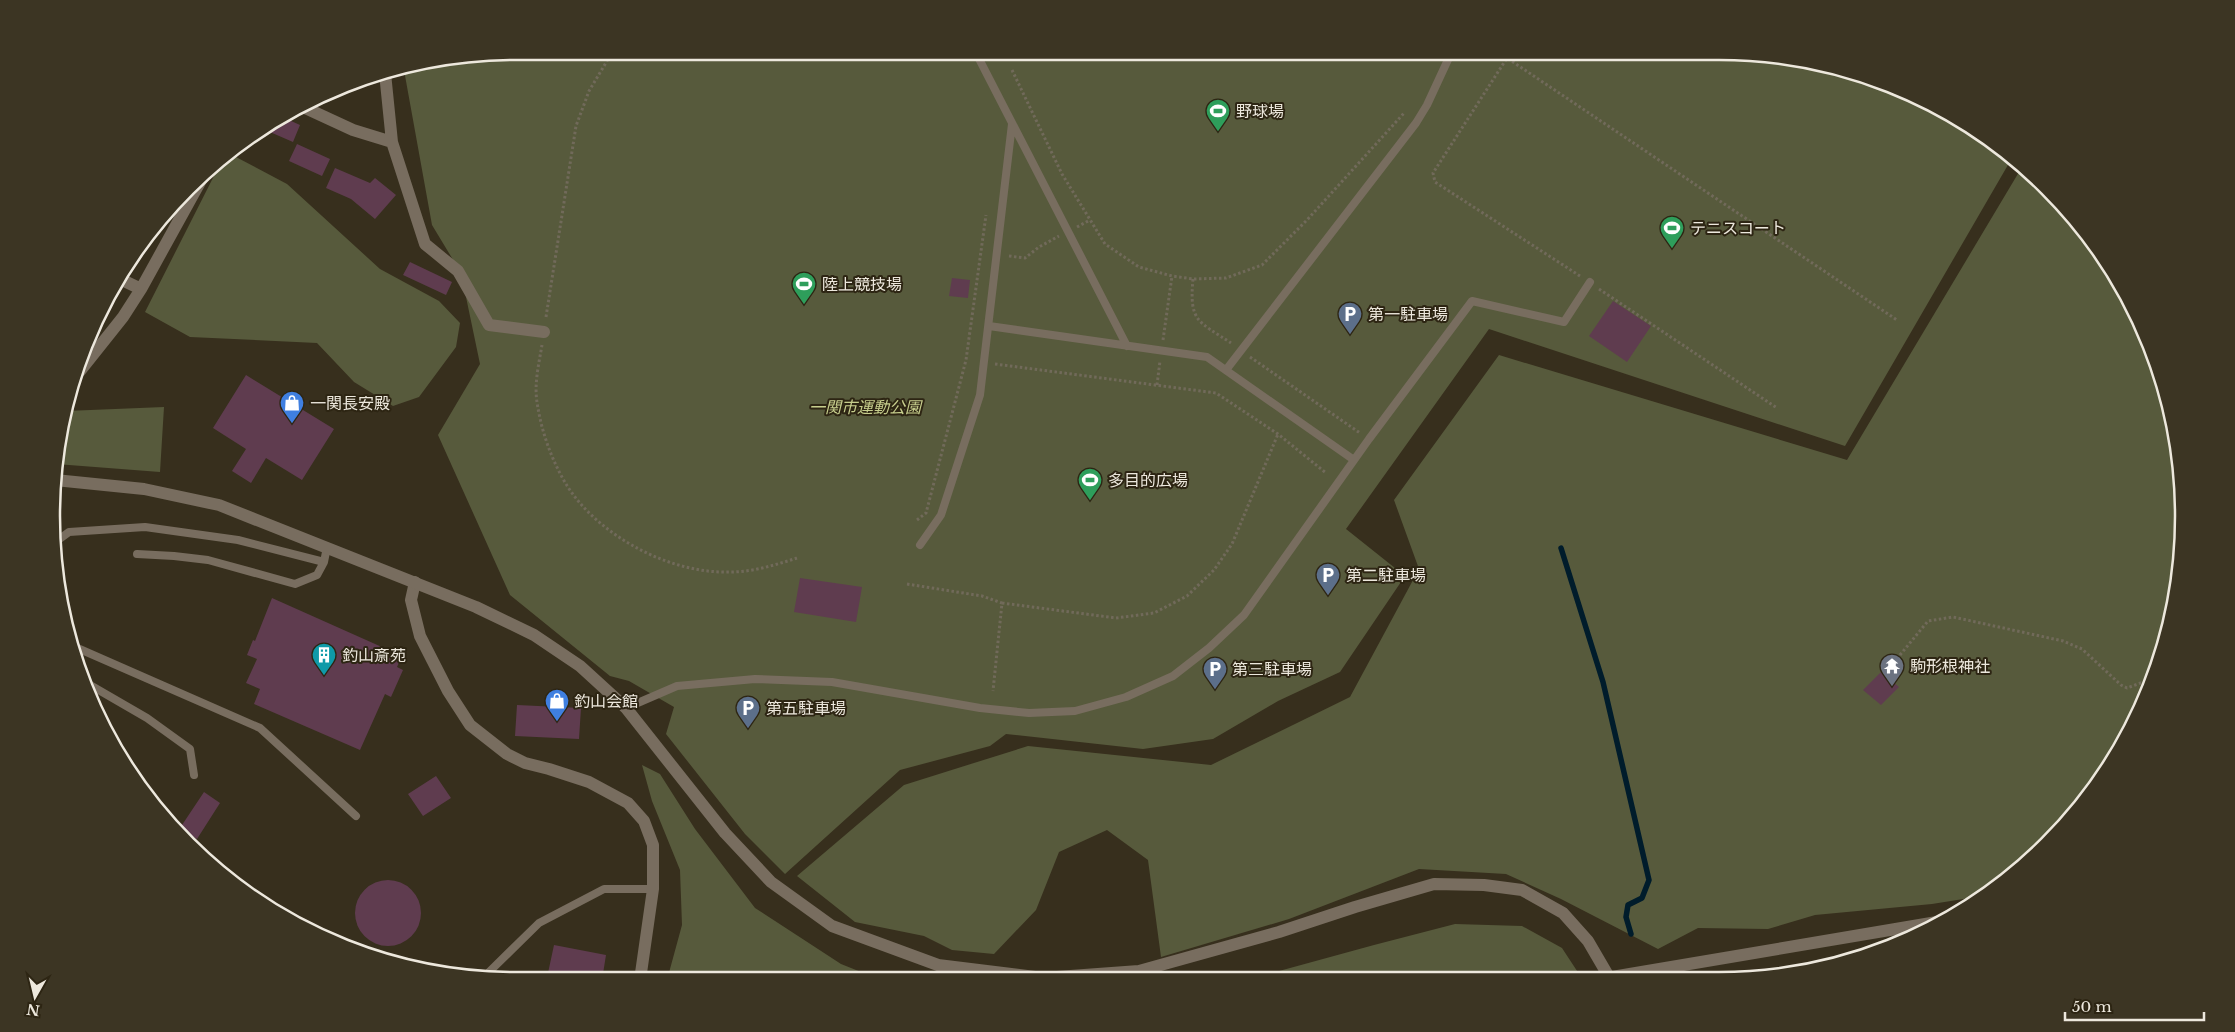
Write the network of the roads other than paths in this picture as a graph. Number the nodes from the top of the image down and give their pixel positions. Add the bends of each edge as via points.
1 (980, 60) edge
2 (1448, 60) edge
3 (386, 79) edge
4 (309, 110) edge
5 (1012, 124) junction
6 (392, 142) junction
7 (187, 201) edge
8 (125, 281) edge
9 (1590, 282) road end
10 (141, 289) junction
11 (989, 326) junction
12 (544, 332) road end
13 (1127, 346) junction
14 (86, 363) edge
15 (1226, 370) junction
16 (1354, 460) junction
17 (62, 481) edge
18 (61, 538) edge
19 (920, 545) dead end
20 (327, 547) junction
21 (137, 554) dead end
22 (324, 562) junction
23 (415, 582) junction
24 (80, 649) edge
25 (93, 687) edge
26 (626, 708) junction
27 (194, 775) dead end
28 (356, 816) dead end
29 (653, 889) junction
30 (1922, 925) edge
31 (490, 971) edge
32 (641, 972) edge
33 (995, 972) edge
34 (1125, 972) edge
35 (1607, 972) edge
36 (1640, 972) edge

1 - 5 lane
2 - 15 lane via 1416,123
3 - 6 street
4 - 6 street via 353,130
5 - 11 lane
5 - 13 lane
6 - 12 street via 425,244 458,272 489,325
7 - 10 street
8 - 10 street
9 - 16 lane via 1564,322 1472,301
10 - 14 street
11 - 13 lane
11 - 19 lane via 980,396 941,515
13 - 15 lane via 1207,357
15 - 16 lane
16 - 26 lane via 1244,615 1173,676 1126,697 1075,711 1030,713 980,708 832,682 755,679 677,686
17 - 20 street via 144,489 219,505
18 - 22 lane via 69,532 145,526 238,540
20 - 22 lane
20 - 23 street
21 - 22 lane via 208,560 295,584 317,575
23 - 26 street via 534,635 580,666
23 - 29 street via 411,600 420,636 448,691 470,725 519,760 589,782 628,803 644,821 653,845
24 - 28 lane via 260,728
25 - 27 lane via 147,718 190,749
26 - 33 street via 725,833 771,882 832,926 938,965
29 - 31 lane via 604,889 539,923
29 - 32 street
30 - 36 street
34 - 35 street via 1279,932 1354,906 1434,884 1474,884 1522,890 1563,913 1588,941

